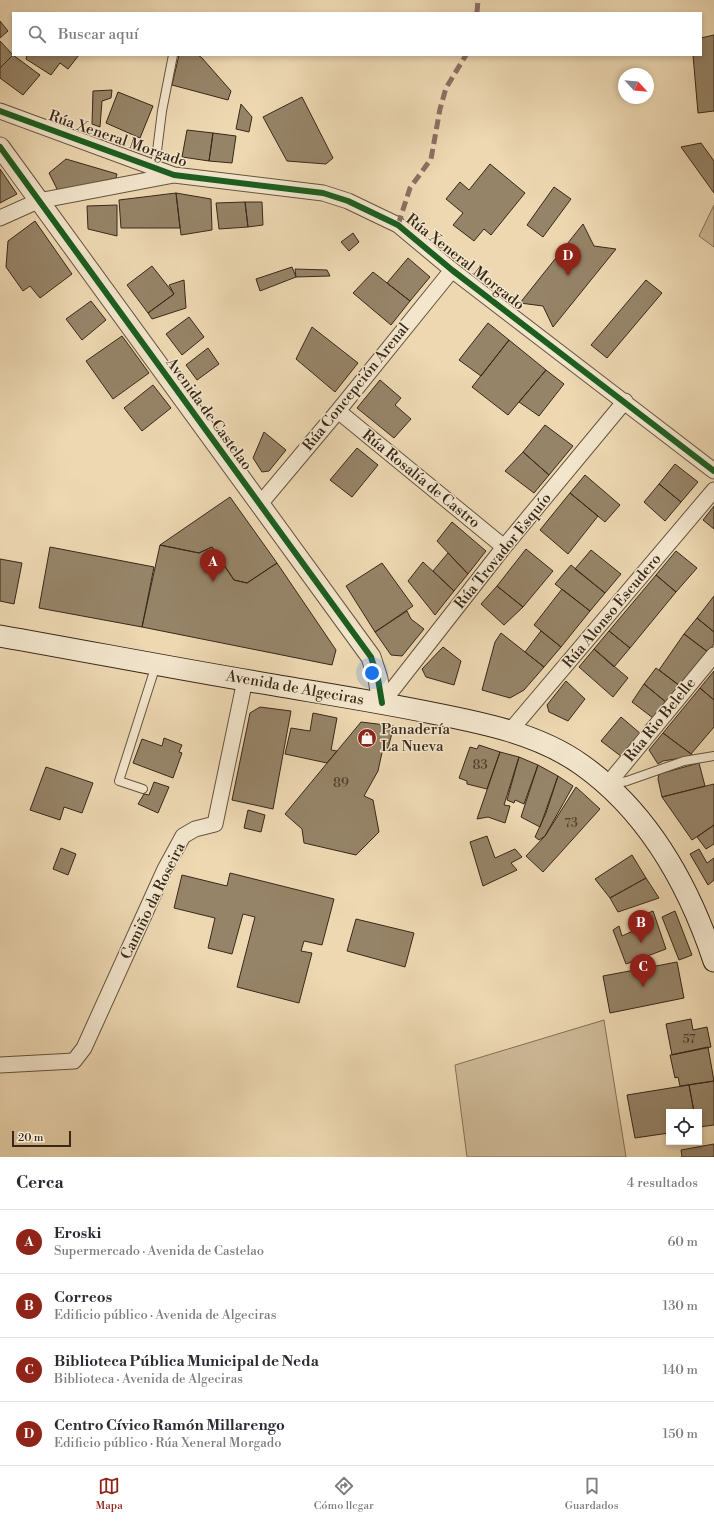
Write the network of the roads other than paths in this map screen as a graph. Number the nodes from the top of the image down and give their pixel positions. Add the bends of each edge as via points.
1 (173, 56) edge
2 (0, 111) edge
3 (0, 147) edge
4 (155, 167) junction
5 (174, 175) junction
6 (38, 201) junction
7 (0, 218) edge
8 (452, 270) junction
9 (625, 401) junction
10 (338, 411) junction
11 (714, 471) edge
12 (714, 490) edge
13 (260, 504) junction
14 (504, 547) junction
15 (0, 636) edge
16 (714, 655) edge
17 (156, 664) junction
18 (245, 680) junction
19 (382, 703) junction
20 (510, 731) junction
21 (714, 756) edge
22 (607, 785) junction
23 (143, 789) dead end
24 (714, 961) edge
25 (0, 1065) edge

1 - 4 lane
2 - 4 street, Rúa Xeneral Morgado
3 - 6 street, Avenida de Castelao
4 - 5 street, Rúa Xeneral Morgado
5 - 6 street
5 - 8 street, Rúa Xeneral Morgado via 323,193 348,201 398,225
6 - 7 street
6 - 13 street, Avenida de Castelao
8 - 9 street, Rúa Xeneral Morgado
8 - 10 street, Rúa Concepción Arenal
9 - 11 street, Rúa Xeneral Morgado
9 - 14 street, Rúa Trovador Esquío
10 - 13 street, Rúa Concepción Arenal
10 - 14 street, Rúa Rosalía de Castro
12 - 20 street, Rúa Alonso Escudero
13 - 19 street, Avenida de Castelao via 371,657
14 - 19 street, Rúa Trovador Esquío
15 - 17 main road, Avenida de Algeciras
16 - 22 street, Rúa Rio Belelle
17 - 18 main road, Avenida de Algeciras
17 - 23 lane via 119,781
18 - 19 main road, Avenida de Algeciras
18 - 25 street, Camiño da Roseira via 215,824 195,829 183,836 165,869 84,1048 74,1061
19 - 20 main road, Avenida de Algeciras
20 - 22 main road, Avenida de Algeciras via 556,749 582,764
21 - 22 lane via 684,761 627,781
22 - 24 main road, Avenida de Algeciras via 636,814 662,850 703,929

